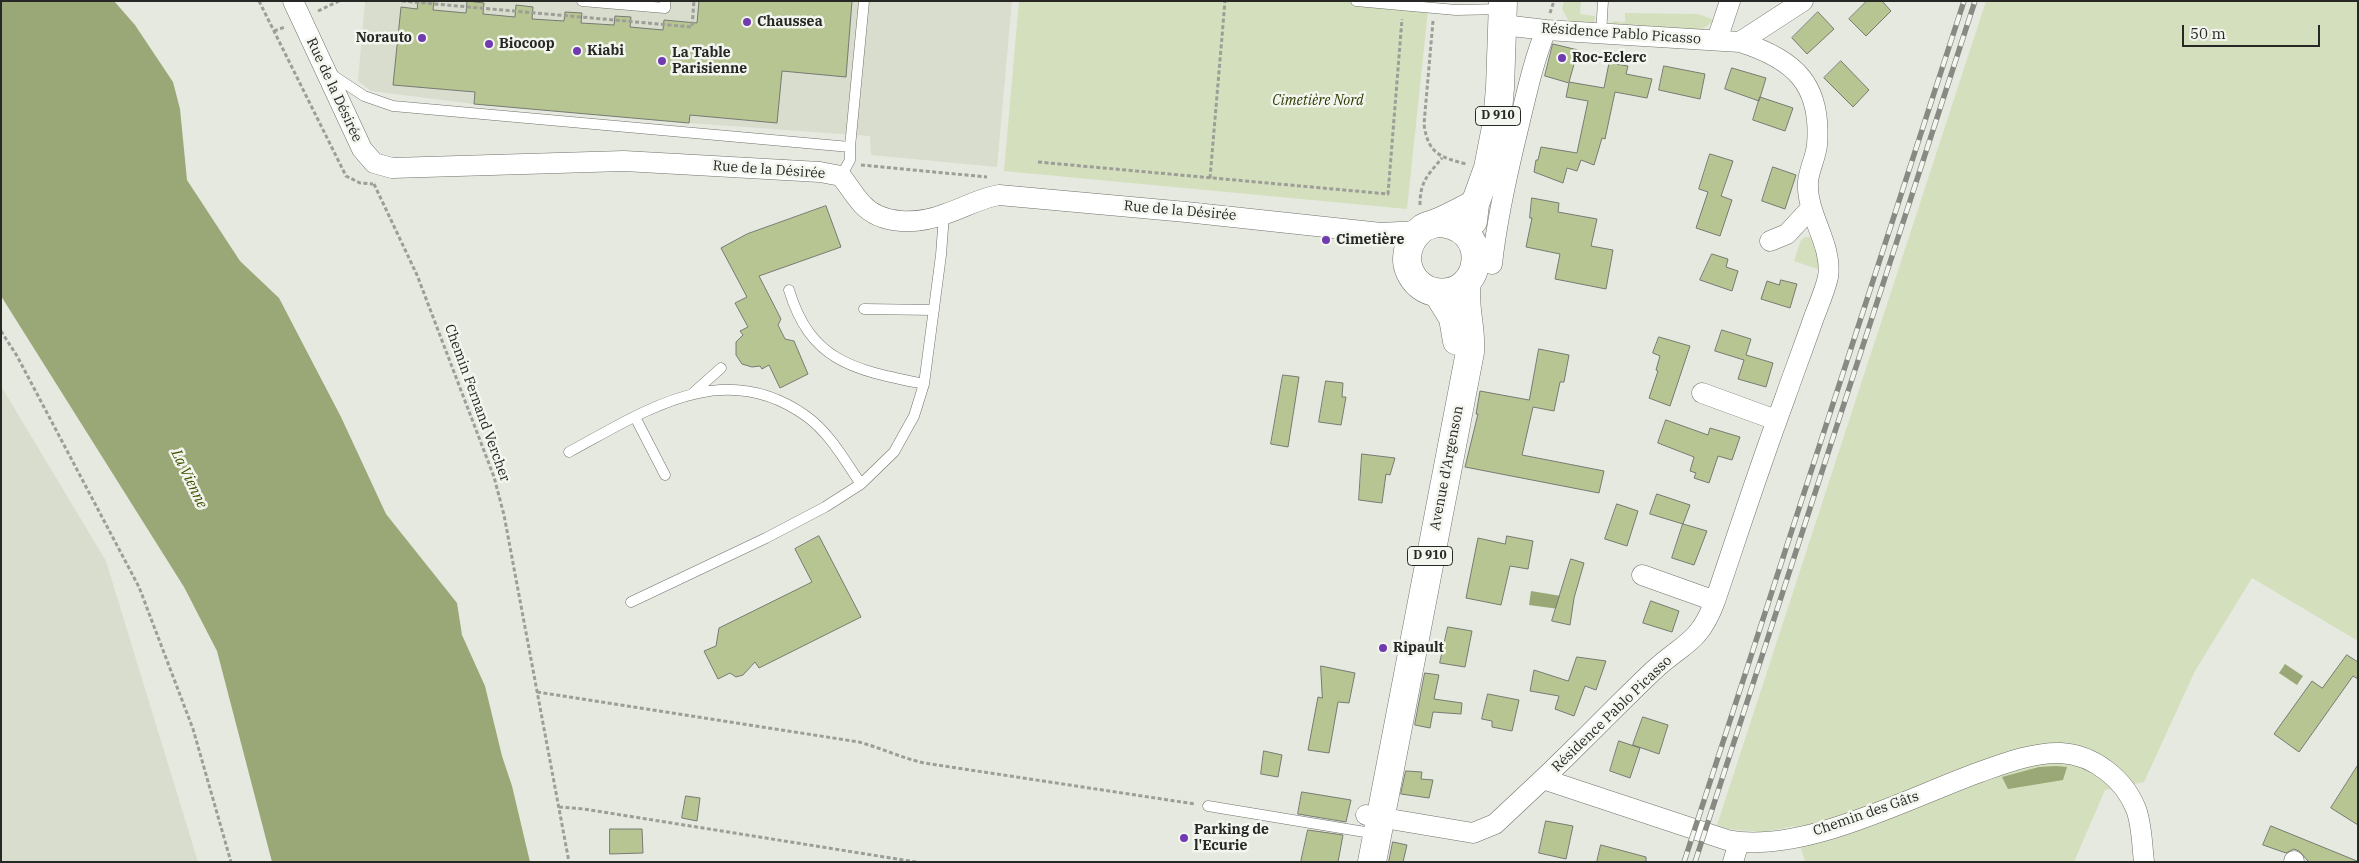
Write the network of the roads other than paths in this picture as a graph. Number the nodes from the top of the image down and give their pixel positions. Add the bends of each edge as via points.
1 (294, 1) edge
2 (582, 1) edge
3 (665, 1) edge
4 (864, 1) edge
5 (1356, 1) edge
6 (1604, 1) edge
7 (1730, 1) edge
8 (1802, 1) edge
9 (1504, 9) edge
10 (1546, 30) junction
11 (1601, 34) junction
12 (1717, 40) junction
13 (1740, 42) junction
14 (325, 70) junction
15 (850, 147) junction
16 (841, 176) junction
17 (1475, 204) junction
18 (1811, 208) junction
19 (944, 215) junction
20 (1425, 222) junction
21 (1381, 233) junction
22 (1472, 240) junction
23 (1770, 241) dead end
24 (1407, 264) junction
25 (1492, 264) dead end
26 (1467, 282) junction
27 (789, 290) dead end
28 (1437, 292) junction
29 (864, 309) dead end
30 (934, 310) junction
31 (721, 368) dead end
32 (924, 384) junction
33 (693, 393) junction
34 (1702, 393) dead end
35 (635, 417) junction
36 (1776, 420) junction
37 (569, 452) dead end
38 (665, 475) dead end
39 (861, 484) junction
40 (1642, 575) dead end
41 (1715, 601) junction
42 (631, 602) dead end
43 (1543, 779) junction
44 (1208, 806) road end
45 (1371, 826) junction
46 (1739, 842) junction
47 (1357, 862) edge
48 (1372, 862) edge
49 (1733, 862) edge
50 (2144, 862) edge

1 - 14 street, Rue de la Désirée
2 - 3 lane via 665,8
4 - 15 lane
5 - 9 lane via 1456,10
6 - 11 lane
7 - 12 street
8 - 13 street
9 - 10 street, Résidence Pablo Picasso
9 - 17 main road, D 910 via 1499,104 1488,168
10 - 11 street, Résidence Pablo Picasso
10 - 25 street via 1535,57 1508,171
11 - 12 street, Résidence Pablo Picasso
12 - 13 street, Résidence Pablo Picasso
13 - 18 street, Résidence Pablo Picasso via 1767,51 1790,65 1807,85 1818,116 1817,147 1808,182
14 - 15 lane via 364,96 393,106
14 - 16 street, Rue de la Désirée via 362,149 374,163 392,168 624,161 820,172
15 - 16 lane via 850,160
16 - 19 street, Rue de la Désirée via 863,205 884,218 910,221
17 - 20 main road
17 - 22 main road, D 910
18 - 23 street via 1787,234
18 - 36 street, Résidence Pablo Picasso via 1826,252 1828,277
19 - 21 street, Rue de la Désirée via 986,197 1000,196
19 - 30 lane
20 - 21 street, Rue de la Désirée
20 - 22 main road via 1457,226
20 - 24 main road via 1408,249
21 - 24 street
22 - 26 main road via 1476,262
24 - 28 main road via 1418,283
26 - 28 main road via 1454,290
26 - 45 main road, Avenue d'Argenson / D 910 via 1465,307 1470,352
27 - 32 lane via 810,336 831,354 880,375
28 - 45 main road, Avenue d'Argenson / D 910 via 1455,324 1456,350
29 - 30 lane
30 - 32 lane
31 - 33 lane
32 - 39 lane via 904,438
33 - 35 lane
33 - 39 lane via 757,393 790,406 820,429
34 - 36 street
35 - 37 lane
35 - 38 lane
36 - 41 street, Résidence Pablo Picasso
39 - 42 lane via 766,538
40 - 41 street
41 - 43 street, Résidence Pablo Picasso via 1704,628 1696,637 1654,670
43 - 45 street via 1495,824 1473,833
43 - 46 street, Chemin des Gâts
44 - 45 lane
45 - 47 main road, D 910
45 - 48 main road, D 910
46 - 49 street
46 - 50 street, Chemin des Gâts via 1770,842 1838,826 2001,765 2061,753 2106,769 2123,787 2136,810

